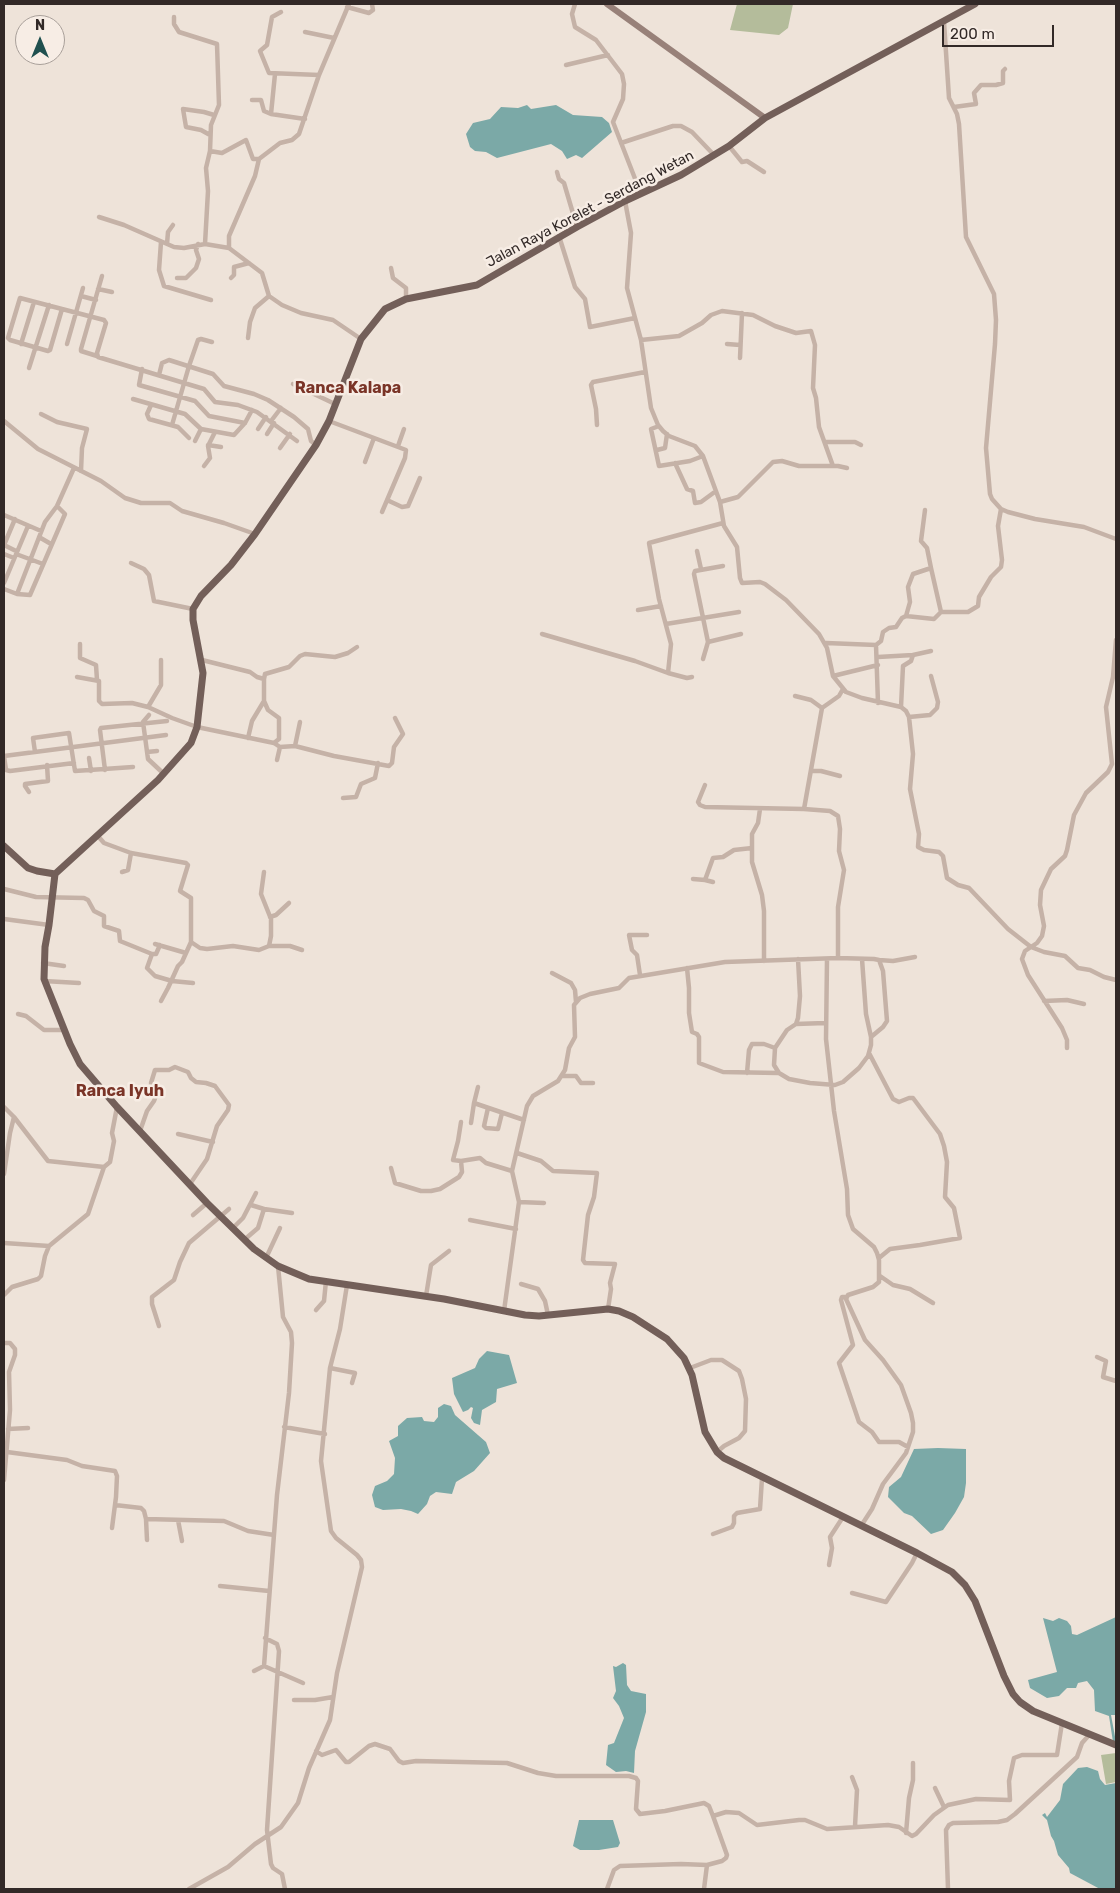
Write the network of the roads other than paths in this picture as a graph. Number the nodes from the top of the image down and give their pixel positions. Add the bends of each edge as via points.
1 (372, 4) edge
2 (575, 4) edge
3 (606, 4) edge
4 (975, 4) edge
5 (348, 6) edge
6 (281, 12) dead end
7 (174, 17) dead end
8 (944, 22) junction
9 (305, 32) dead end
10 (334, 38) junction
11 (608, 55) junction
12 (566, 66) dead end
13 (1005, 69) dead end
14 (275, 74) junction
15 (320, 74) junction
16 (252, 100) dead end
17 (954, 107) junction
18 (271, 114) junction
19 (214, 115) junction
20 (765, 118) junction
21 (305, 119) junction
22 (210, 135) junction
23 (621, 143) junction
24 (729, 146) junction
25 (210, 151) junction
26 (714, 155) junction
27 (258, 159) junction
28 (557, 172) dead end
29 (764, 172) dead end
30 (641, 194) junction
31 (626, 201) junction
32 (99, 218) dead end
33 (173, 225) dead end
34 (577, 227) junction
35 (559, 236) junction
36 (161, 242) junction
37 (167, 244) junction
38 (198, 244) junction
39 (205, 244) junction
40 (229, 248) junction
41 (249, 263) junction
42 (391, 268) dead end
43 (102, 276) dead end
44 (177, 278) dead end
45 (231, 278) dead end
46 (83, 288) dead end
47 (98, 289) junction
48 (112, 292) dead end
49 (81, 296) junction
50 (269, 296) junction
51 (406, 299) junction
52 (96, 300) junction
53 (211, 300) dead end
54 (34, 302) junction
55 (49, 305) junction
56 (62, 309) junction
57 (76, 312) junction
58 (742, 313) junction
59 (91, 317) junction
60 (635, 318) junction
61 (248, 338) dead end
62 (361, 339) junction
63 (641, 340) junction
64 (212, 342) dead end
65 (21, 344) junction
66 (67, 344) dead end
67 (727, 344) dead end
68 (740, 345) junction
69 (36, 348) junction
70 (97, 356) junction
71 (740, 358) dead end
72 (189, 366) junction
73 (29, 368) dead end
74 (142, 369) junction
75 (645, 372) junction
76 (160, 375) junction
77 (184, 382) junction
78 (293, 384) dead end
79 (180, 397) junction
80 (133, 399) dead end
81 (335, 404) junction
82 (151, 405) junction
83 (281, 408) junction
84 (252, 410) junction
85 (176, 411) junction
86 (41, 414) dead end
87 (266, 417) junction
88 (4, 421) edge
89 (329, 421) junction
90 (272, 422) junction
91 (245, 423) junction
92 (172, 425) junction
93 (597, 425) dead end
94 (659, 426) junction
95 (201, 429) junction
96 (258, 429) dead end
97 (404, 430) dead end
98 (215, 432) junction
99 (267, 434) dead end
100 (290, 434) junction
101 (667, 434) junction
102 (189, 438) dead end
103 (374, 438) junction
104 (194, 441) dead end
105 (297, 441) dead end
106 (825, 442) junction
107 (208, 445) junction
108 (316, 445) junction
109 (860, 445) dead end
110 (398, 446) junction
111 (280, 448) dead end
112 (657, 450) junction
113 (703, 456) junction
114 (210, 457) junction
115 (365, 462) dead end
116 (675, 463) junction
117 (204, 466) dead end
118 (833, 466) junction
119 (847, 468) dead end
120 (73, 470) junction
121 (81, 472) junction
122 (420, 478) dead end
123 (716, 491) junction
124 (387, 500) junction
125 (720, 502) junction
126 (57, 506) junction
127 (1001, 509) junction
128 (924, 510) dead end
129 (382, 512) dead end
130 (4, 515) edge
131 (14, 519) junction
132 (723, 523) junction
133 (28, 526) junction
134 (41, 531) junction
135 (255, 534) junction
136 (39, 537) junction
137 (1116, 539) edge
138 (51, 544) junction
139 (4, 545) edge
140 (697, 551) dead end
141 (4, 554) edge
142 (15, 554) junction
143 (30, 559) junction
144 (131, 563) dead end
145 (43, 564) junction
146 (723, 566) dead end
147 (931, 568) junction
148 (701, 569) junction
149 (4, 583) edge
150 (4, 589) edge
151 (17, 594) junction
152 (661, 606) junction
153 (193, 609) junction
154 (638, 610) dead end
155 (739, 612) dead end
156 (941, 612) junction
157 (906, 616) junction
158 (703, 618) junction
159 (666, 624) junction
160 (542, 634) dead end
161 (741, 634) dead end
162 (1116, 640) edge
163 (708, 642) junction
164 (826, 643) junction
165 (80, 644) dead end
166 (876, 645) junction
167 (357, 647) dead end
168 (931, 651) dead end
169 (913, 655) junction
170 (878, 657) junction
171 (703, 659) dead end
172 (161, 660) dead end
173 (202, 660) junction
174 (878, 665) junction
175 (668, 673) junction
176 (833, 676) junction
177 (931, 676) dead end
178 (77, 677) dead end
179 (692, 677) dead end
180 (264, 678) junction
181 (97, 680) junction
182 (843, 689) junction
183 (795, 696) dead end
184 (264, 701) junction
185 (878, 702) junction
186 (148, 707) junction
187 (901, 707) junction
188 (822, 708) junction
189 (149, 715) dead end
190 (909, 716) junction
191 (394, 718) dead end
192 (167, 721) dead end
193 (143, 722) junction
194 (300, 722) dead end
195 (197, 727) junction
196 (166, 734) dead end
197 (145, 738) junction
198 (248, 738) junction
199 (274, 743) junction
200 (101, 744) junction
201 (295, 746) junction
202 (280, 747) junction
203 (72, 748) junction
204 (157, 751) dead end
205 (35, 752) junction
206 (147, 752) junction
207 (4, 756) edge
208 (89, 758) dead end
209 (277, 760) dead end
210 (74, 763) junction
211 (378, 763) junction
212 (47, 765) junction
213 (133, 767) dead end
214 (105, 770) junction
215 (91, 771) junction
216 (811, 771) junction
217 (164, 774) junction
218 (840, 776) dead end
219 (705, 785) dead end
220 (29, 792) dead end
221 (343, 798) dead end
222 (760, 809) junction
223 (804, 809) junction
224 (97, 835) junction
225 (4, 848) edge
226 (752, 848) junction
227 (131, 853) junction
228 (122, 872) dead end
229 (264, 872) dead end
230 (55, 874) junction
231 (693, 879) dead end
232 (705, 880) junction
233 (713, 882) dead end
234 (4, 889) edge
235 (52, 899) junction
236 (289, 902) dead end
237 (270, 917) junction
238 (4, 919) edge
239 (49, 925) junction
240 (629, 928) dead end
241 (629, 935) junction
242 (647, 935) dead end
243 (191, 942) junction
244 (269, 946) junction
245 (1031, 947) junction
246 (302, 950) dead end
247 (186, 953) junction
248 (152, 954) junction
249 (915, 957) dead end
250 (838, 958) junction
251 (798, 959) junction
252 (828, 959) junction
253 (862, 959) junction
254 (879, 960) junction
255 (764, 962) junction
256 (43, 963) junction
257 (64, 966) dead end
258 (687, 968) junction
259 (552, 974) dead end
260 (640, 975) junction
261 (172, 980) junction
262 (1116, 980) edge
263 (44, 981) junction
264 (80, 983) dead end
265 (193, 984) dead end
266 (161, 1001) dead end
267 (576, 1002) junction
268 (1044, 1002) junction
269 (1084, 1004) dead end
270 (18, 1014) dead end
271 (825, 1023) junction
272 (796, 1024) junction
273 (64, 1030) junction
274 (871, 1037) junction
275 (775, 1048) junction
276 (1067, 1048) dead end
277 (869, 1053) junction
278 (747, 1073) junction
279 (779, 1073) junction
280 (562, 1076) junction
281 (151, 1083) dead end
282 (593, 1083) dead end
283 (831, 1084) junction
284 (478, 1087) dead end
285 (157, 1093) dead end
286 (474, 1103) junction
287 (4, 1107) edge
288 (117, 1107) junction
289 (488, 1108) junction
290 (502, 1113) junction
291 (14, 1117) junction
292 (524, 1120) junction
293 (461, 1122) dead end
294 (471, 1123) dead end
295 (140, 1131) junction
296 (178, 1134) dead end
297 (213, 1142) junction
298 (517, 1153) junction
299 (461, 1161) junction
300 (104, 1167) junction
301 (391, 1168) dead end
302 (512, 1171) junction
303 (4, 1174) edge
304 (190, 1184) junction
305 (256, 1193) dead end
306 (519, 1202) junction
307 (207, 1203) junction
308 (544, 1203) dead end
309 (250, 1205) junction
310 (229, 1209) dead end
311 (264, 1209) junction
312 (292, 1213) dead end
313 (193, 1215) dead end
314 (220, 1217) junction
315 (470, 1220) dead end
316 (280, 1228) dead end
317 (516, 1228) junction
318 (232, 1229) junction
319 (244, 1240) junction
320 (4, 1243) edge
321 (49, 1246) junction
322 (449, 1251) dead end
323 (266, 1258) junction
324 (879, 1258) junction
325 (278, 1266) junction
326 (880, 1276) junction
327 (326, 1281) junction
328 (521, 1284) dead end
329 (347, 1285) junction
330 (4, 1295) edge
331 (426, 1296) junction
332 (846, 1297) junction
333 (933, 1303) dead end
334 (608, 1309) junction
335 (316, 1310) dead end
336 (504, 1311) junction
337 (548, 1315) junction
338 (159, 1326) dead end
339 (4, 1342) edge
340 (1097, 1357) dead end
341 (330, 1368) junction
342 (690, 1368) junction
343 (1116, 1381) edge
344 (352, 1383) dead end
345 (284, 1427) junction
346 (7, 1428) edge
347 (28, 1428) dead end
348 (324, 1434) junction
349 (908, 1447) junction
350 (7, 1452) junction
351 (717, 1452) junction
352 (762, 1478) junction
353 (4, 1480) edge
354 (115, 1505) junction
355 (843, 1517) junction
356 (146, 1518) junction
357 (178, 1520) junction
358 (861, 1526) junction
359 (112, 1528) dead end
360 (713, 1534) dead end
361 (274, 1535) junction
362 (147, 1540) dead end
363 (182, 1541) dead end
364 (917, 1554) junction
365 (829, 1565) dead end
366 (220, 1586) dead end
367 (270, 1591) junction
368 (852, 1593) dead end
369 (265, 1638) junction
370 (264, 1666) junction
371 (254, 1671) dead end
372 (276, 1671) junction
373 (303, 1683) dead end
374 (333, 1697) junction
375 (294, 1700) dead end
376 (1062, 1723) junction
377 (1090, 1734) junction
378 (1116, 1745) edge
379 (316, 1751) junction
380 (913, 1763) dead end
381 (852, 1777) dead end
382 (935, 1788) dead end
383 (944, 1807) junction
384 (713, 1816) junction
385 (856, 1826) junction
386 (906, 1833) junction
387 (268, 1836) junction
388 (707, 1864) junction
389 (189, 1889) edge
390 (285, 1889) edge
391 (607, 1889) edge
392 (704, 1889) edge
393 (948, 1889) edge

1 - 5 street via 373,10 369,13
2 - 11 street via 572,14 574,27 592,36
3 - 20 main road
4 - 8 main road, Jalan Raya Korelet - Serdang Wetan
5 - 10 street
6 - 14 street via 272,17 267,45 260,51 269,73
7 - 19 street via 179,32 217,44 219,105
8 - 17 street via 949,98
8 - 20 main road, Jalan Raya Korelet - Serdang Wetan
9 - 10 street
10 - 15 street
11 - 12 street
11 - 23 street via 622,74 624,84 623,99 613,122
13 - 17 street via 1003,83 982,85 974,92 977,102 974,105
14 - 15 street
14 - 18 street
15 - 21 street
16 - 18 street via 261,100 264,112
17 - 127 street via 959,124 966,236 994,294 996,344 986,448 989,489 992,499
18 - 21 street
19 - 22 street
19 - 22 street via 183,109 186,127
20 - 24 main road, Jalan Raya Korelet - Serdang Wetan
21 - 27 street via 294,139 280,143
22 - 25 street
23 - 26 street via 681,126 692,132
23 - 30 street
24 - 26 main road, Jalan Raya Korelet - Serdang Wetan
24 - 29 street via 742,162
25 - 27 street via 222,152 246,140 253,159
25 - 39 street via 206,168
26 - 30 main road, Jalan Raya Korelet - Serdang Wetan
27 - 40 street via 255,176 229,236
28 - 34 street via 564,183
30 - 31 main road, Jalan Raya Korelet - Serdang Wetan
31 - 34 main road, Jalan Raya Korelet - Serdang Wetan
31 - 60 street via 631,233 627,288
32 - 36 street
33 - 37 street via 168,232
34 - 35 main road, Jalan Raya Korelet - Serdang Wetan
35 - 51 main road, Jalan Raya Korelet - Serdang Wetan via 477,285
35 - 60 street via 575,288 585,299 590,327
36 - 37 street
36 - 53 street via 160,270 164,286
37 - 38 street via 184,248
38 - 39 street
38 - 44 street via 196,268 186,278
39 - 40 street
40 - 41 street
41 - 45 street via 234,267
41 - 50 street via 262,273
42 - 51 street via 393,278 406,288
43 - 47 street
46 - 49 street
47 - 48 street
47 - 52 street
49 - 52 street
49 - 57 street
50 - 61 street via 255,308
50 - 62 street via 301,313 333,320
51 - 62 main road, Jalan Raya Korelet - Serdang Wetan via 385,308
52 - 59 street
54 - 55 street
54 - 65 street
54 - 65 street via 19,299 8,338
55 - 56 street
55 - 69 street
56 - 57 street
56 - 69 street via 50,350
57 - 59 street
57 - 66 street
58 - 63 street via 716,312 684,334
58 - 68 street
58 - 106 street via 799,334 808,330 813,332 813,388 819,428
59 - 70 street via 106,323
59 - 70 street via 81,350
60 - 63 street
62 - 81 main road, Jalan Raya Korelet - Serdang Wetan
63 - 75 street
64 - 72 street via 198,340
65 - 69 street
67 - 68 street
68 - 71 street
69 - 73 street
70 - 74 street
72 - 76 street via 165,361
72 - 77 street
72 - 83 street via 213,374 224,386 254,394
74 - 76 street
74 - 79 street via 139,384
75 - 93 street via 593,382
75 - 94 street via 651,408
76 - 77 street
77 - 79 street
77 - 84 street via 204,389 217,403
78 - 81 street
79 - 85 street
79 - 91 street via 198,403 210,416
80 - 82 street
81 - 89 main road, Jalan Raya Korelet - Serdang Wetan
82 - 85 street
82 - 92 street via 147,414 149,419
83 - 90 street
83 - 108 street via 307,428 311,441
84 - 87 street
84 - 91 street
85 - 92 street
85 - 95 street via 187,415
86 - 121 street via 87,429
87 - 90 street
87 - 96 street
88 - 120 street via 38,449
89 - 103 street
89 - 108 main road, Jalan Raya Korelet - Serdang Wetan
90 - 99 street
90 - 100 street
91 - 98 street via 236,434
92 - 102 street
94 - 101 street
94 - 112 street via 651,429
95 - 98 street
95 - 104 street
97 - 110 street
98 - 107 street
100 - 105 street
100 - 111 street
101 - 112 street via 665,448
101 - 113 street via 695,446
103 - 110 street
103 - 115 street
106 - 109 street via 855,442
106 - 118 street
107 - 114 street
107 - 114 street via 220,447
108 - 135 main road, Jalan Raya Korelet - Serdang Wetan
110 - 124 street via 405,449 406,455
112 - 116 street via 659,466
113 - 116 street
113 - 123 street
114 - 117 street
116 - 123 street via 687,489 693,491 695,503
118 - 119 street
118 - 125 street via 773,462 738,497
120 - 121 street
120 - 126 street
121 - 135 street via 131,500 148,504 170,503 185,512
122 - 124 street via 406,508
123 - 125 street
124 - 129 street
125 - 132 street
126 - 134 street
126 - 138 street via 65,514
127 - 137 street via 1035,519 1084,526
127 - 156 street via 998,526 1001,567 985,587 978,606 968,612
128 - 147 street via 921,540 927,548
130 - 131 street
131 - 133 street
131 - 139 street
132 - 152 street via 649,543
132 - 164 street via 737,547 742,583 763,583 772,589
133 - 134 street
133 - 142 street
134 - 136 street
135 - 153 main road, Jalan Raya Korelet - Serdang Wetan
136 - 138 street
136 - 143 street
138 - 145 street
139 - 142 street
140 - 148 street
141 - 142 street
142 - 143 street
142 - 149 street
143 - 145 street
143 - 151 street
144 - 153 street via 149,575 154,601
145 - 151 street via 30,595
146 - 148 street
147 - 156 street
147 - 157 street via 913,574 908,587 910,602
148 - 158 street via 694,576
150 - 151 street
152 - 154 street
152 - 159 street
153 - 173 main road
155 - 158 street
156 - 157 street via 934,619
157 - 166 street via 896,627 883,632 881,641
158 - 159 street
158 - 163 street
159 - 175 street via 671,644
160 - 175 street
161 - 163 street
162 - 245 street via 1106,707 1112,764 1079,804 1068,850 1047,875 1040,897 1044,931
163 - 171 street
164 - 166 street
164 - 176 street
165 - 181 street via 80,658 96,665
166 - 170 street
167 - 180 street via 335,657 302,655 289,667 266,673
168 - 169 street
169 - 170 street
169 - 187 street via 911,662 902,669
170 - 174 street
172 - 186 street via 161,685
173 - 180 street
173 - 195 main road via 203,685
174 - 176 street
174 - 185 street
175 - 179 street
176 - 182 street
177 - 190 street via 937,708 930,715
178 - 181 street
180 - 184 street
181 - 186 street via 101,704 129,702
182 - 185 street
182 - 188 street via 839,696
183 - 188 street via 811,700
184 - 198 street via 252,721
184 - 199 street via 268,710 279,718 279,739
185 - 187 street
186 - 195 street
187 - 190 street
188 - 216 street
189 - 193 street
190 - 245 street via 913,754 910,789 917,821 918,847 940,852 947,878 969,888 1008,929
191 - 211 street via 402,737 394,747 391,766
192 - 193 street
193 - 197 street
193 - 200 street via 101,728
194 - 201 street
195 - 198 street
195 - 217 main road via 191,743
196 - 197 street
197 - 200 street
197 - 206 street
198 - 199 street
199 - 202 street
200 - 203 street
200 - 214 street
201 - 202 street
201 - 211 street
202 - 209 street
203 - 205 street
203 - 205 street via 70,733 33,739
203 - 210 street
204 - 206 street
205 - 207 street
206 - 217 street via 150,762
207 - 212 street via 6,770 9,771
208 - 215 street
210 - 212 street
210 - 215 street via 76,772
211 - 221 street via 375,778 361,784 356,797
212 - 220 street via 48,781 25,784
213 - 214 street
214 - 215 street
216 - 218 street
216 - 223 street
217 - 224 main road
219 - 222 street via 698,799 702,806
222 - 223 street
222 - 226 street via 752,834
223 - 250 street via 833,812 840,820 839,851 844,870 838,907
224 - 227 street via 104,843
224 - 230 main road
225 - 230 main road via 28,868
226 - 232 street via 734,850 723,857 713,858
226 - 255 street via 752,869 764,911
227 - 228 street via 128,870
227 - 243 street via 188,865 180,891 191,898
229 - 237 street via 261,890
230 - 235 main road
231 - 232 street
232 - 233 street
234 - 235 street
235 - 239 main road
235 - 248 street via 86,899 94,912 104,916 104,926 119,931 120,941
236 - 237 street
237 - 244 street
238 - 239 street
239 - 256 main road
240 - 241 street
241 - 242 street
241 - 260 street
243 - 244 street via 207,950 233,946 259,950
243 - 247 street
244 - 246 street
245 - 262 street via 1065,956 1078,968
245 - 268 street via 1022,962
247 - 248 street via 157,944 156,954
247 - 261 street
248 - 261 street via 148,968 156,977
249 - 254 street
250 - 252 street
250 - 253 street
251 - 252 street
251 - 255 street
251 - 272 street via 800,996
252 - 271 street
253 - 254 street
253 - 274 street
254 - 274 street via 887,1021
255 - 258 street via 725,962
256 - 257 street
256 - 263 main road
258 - 260 street
258 - 278 street via 692,1031 699,1037 698,1062 723,1072
259 - 267 street via 571,983
260 - 267 street via 630,978 619,988 590,994
261 - 265 street
261 - 266 street
263 - 264 street
263 - 273 main road
267 - 280 street via 575,1037 569,1046
268 - 269 street via 1068,1000
268 - 276 street via 1065,1034
270 - 273 street via 44,1030
271 - 272 street
271 - 283 street
272 - 275 street via 787,1030
273 - 288 main road via 80,1064
274 - 277 street
275 - 278 street via 752,1044
275 - 279 street via 774,1061
277 - 283 street via 850,1077 840,1084
277 - 324 street via 893,1099 899,1102 913,1098 940,1134 947,1162 945,1196 954,1208 960,1238 890,1249
278 - 279 street
279 - 283 street via 796,1081
280 - 282 street via 576,1076 581,1083
280 - 292 street via 531,1097
281 - 297 street via 155,1070 174,1067 188,1072 196,1082 206,1082 217,1088 229,1107 217,1126
283 - 324 street via 849,1219
284 - 286 street
285 - 295 street
286 - 289 street
286 - 294 street
287 - 291 street
288 - 295 main road
288 - 300 street via 110,1162
289 - 290 street
289 - 290 street via 486,1128 498,1129
290 - 292 street
291 - 300 street via 48,1161
291 - 303 street
292 - 298 street
293 - 299 street via 453,1160
295 - 304 main road
296 - 297 street
297 - 304 street via 206,1162
298 - 302 street
298 - 334 street via 542,1161 553,1171 596,1173 583,1260 614,1264
299 - 301 street via 460,1176 440,1190 430,1192 395,1183
299 - 302 street via 480,1158
300 - 321 street via 88,1214
302 - 306 street
304 - 307 main road
305 - 309 street
306 - 308 street
306 - 317 street
307 - 313 street
307 - 314 main road
309 - 311 street
309 - 318 street
310 - 314 street
311 - 312 street
311 - 319 street via 258,1228
314 - 318 main road
314 - 338 street via 189,1244 174,1278 152,1297
315 - 317 street
316 - 323 street
317 - 336 street
318 - 319 main road
319 - 323 main road
320 - 321 street
321 - 330 street via 41,1276 12,1287
322 - 331 street via 431,1265
323 - 325 main road
324 - 326 street
325 - 327 main road via 299,1276
325 - 345 street via 283,1320 292,1340
326 - 332 street via 875,1286
326 - 333 street
327 - 329 main road
327 - 335 street via 324,1301
328 - 337 street via 540,1292
329 - 331 main road
329 - 341 street
331 - 336 main road
332 - 349 street via 863,1337 903,1390 912,1418 913,1432
332 - 349 street via 841,1300 853,1345 839,1364 860,1422 879,1442 899,1442
334 - 337 main road
334 - 342 main road via 633,1317 656,1331 676,1348
336 - 337 main road
339 - 346 street via 15,1349 8,1372 10,1410
340 - 343 street via 1106,1361 1103,1377
341 - 344 street via 355,1373
341 - 348 street
342 - 351 main road via 705,1432
342 - 351 street via 722,1360 739,1371 742,1379 746,1399 745,1431
345 - 348 street
345 - 361 street
346 - 347 street
346 - 350 street
348 - 374 street via 321,1461 331,1531 362,1563
349 - 358 street
350 - 353 street
350 - 354 street via 114,1470 117,1476
351 - 352 main road via 729,1462
352 - 355 main road
352 - 360 street via 760,1509 737,1512 732,1527
354 - 356 street via 141,1508
354 - 359 street
355 - 358 main road
355 - 365 street via 830,1537
356 - 357 street
356 - 362 street
357 - 361 street via 224,1521 248,1531
357 - 363 street
358 - 364 main road
361 - 367 street
364 - 368 street via 886,1602
364 - 376 main road via 952,1572 971,1594 1016,1698 1028,1709
366 - 367 street
367 - 369 street
369 - 370 street
369 - 372 street via 278,1646
370 - 371 street
370 - 372 street
372 - 373 street
372 - 387 street
374 - 375 street
374 - 379 street via 330,1720
376 - 377 main road
376 - 383 street via 1057,1755 1014,1758 1009,1781 1010,1800 976,1799
377 - 378 main road
377 - 393 street via 1082,1743 1077,1758 1007,1820 949,1825 946,1830
379 - 384 street via 322,1755 336,1750 349,1762 375,1744 390,1749 401,1762 507,1762 556,1776 629,1776 638,1781 636,1809 640,1814 704,1803
379 - 387 street via 298,1803 281,1827
380 - 386 street
381 - 385 street via 857,1790
382 - 383 street
383 - 386 street via 915,1835
384 - 385 street via 739,1813 760,1825 803,1820 827,1829
384 - 388 street via 727,1855 722,1861
385 - 386 street via 893,1826
387 - 389 street via 228,1867
387 - 390 street via 272,1866 282,1874
388 - 391 street via 620,1866 614,1870
388 - 392 street

